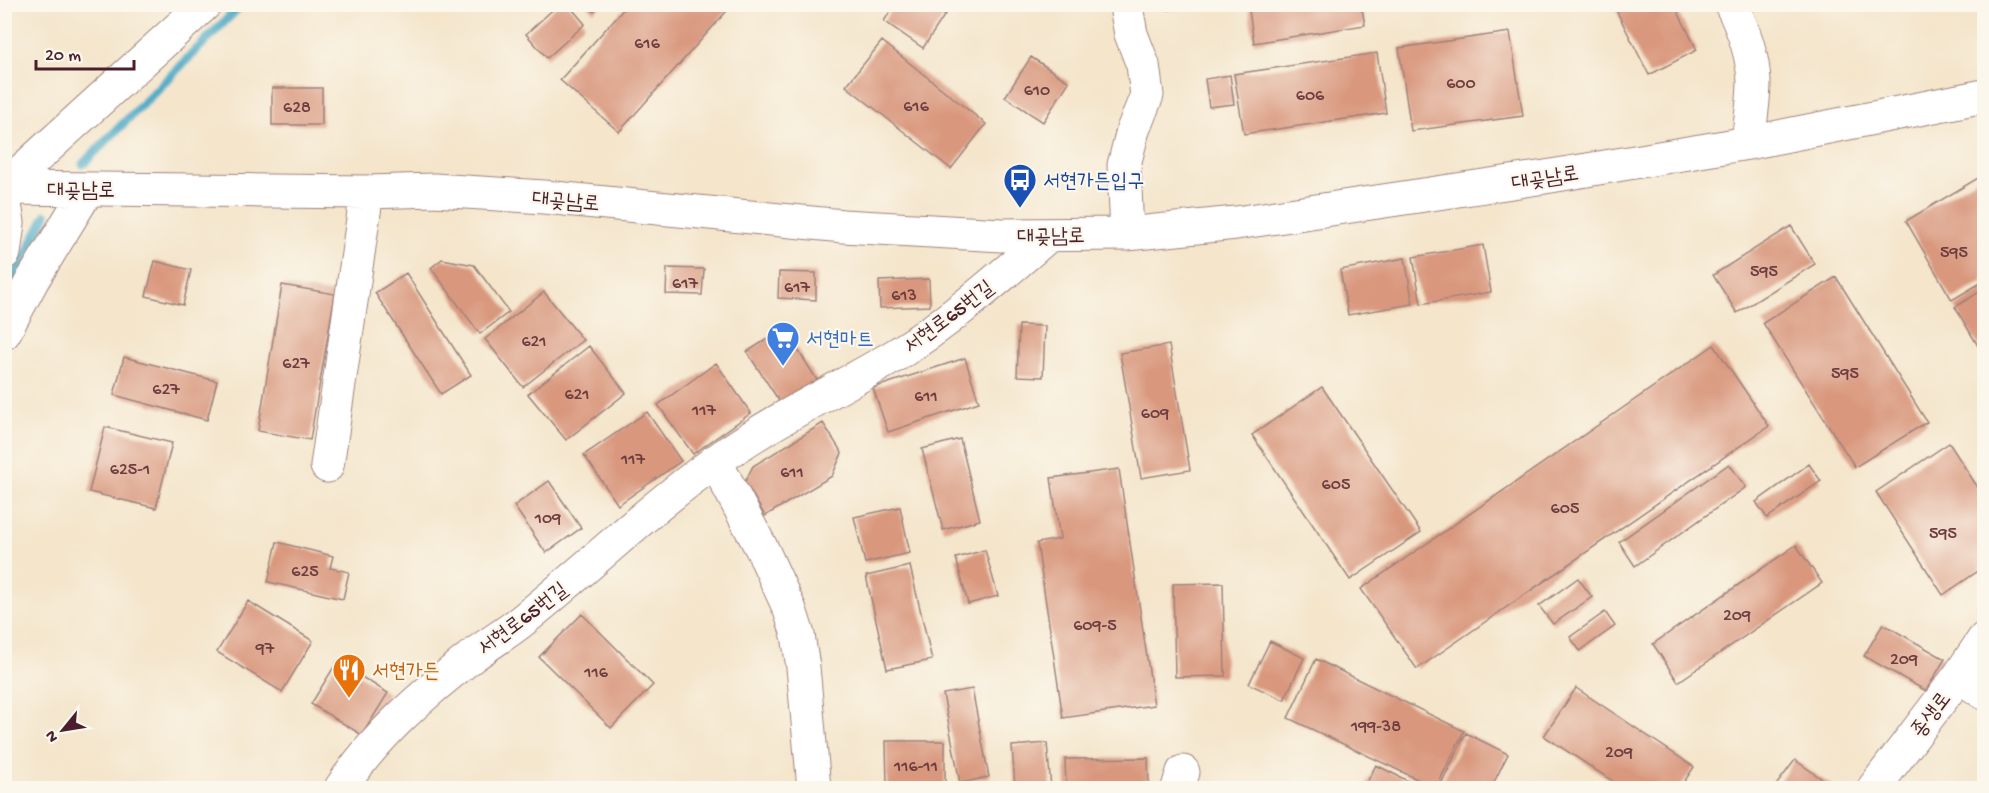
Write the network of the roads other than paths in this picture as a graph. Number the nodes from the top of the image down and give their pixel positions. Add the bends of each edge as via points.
1 (205, 4) edge
2 (1129, 4) edge
3 (1731, 4) edge
4 (1984, 96) edge
5 (1748, 143) junction
6 (4, 188) edge
7 (88, 189) junction
8 (366, 192) junction
9 (4, 197) edge
10 (1127, 234) junction
11 (1049, 235) junction
12 (4, 253) edge
13 (4, 333) edge
14 (715, 461) junction
15 (327, 466) dead end
16 (1984, 639) edge
17 (1972, 684) edge
18 (341, 789) edge
19 (814, 789) edge
20 (1874, 789) edge

1 - 6 street, 대곶남로
2 - 10 street via 1131,34 1143,65 1147,95 1124,165
3 - 5 street via 1749,51 1754,81
4 - 5 street, 대곶남로
5 - 10 street, 대곶남로 via 1236,223
6 - 7 street, 대곶남로
7 - 8 street, 대곶남로
7 - 13 street
8 - 11 street, 대곶남로 via 434,190 843,226
8 - 15 street
9 - 12 street via 8,223
10 - 11 street, 대곶남로
11 - 14 street, 서현로65번길 via 930,333
14 - 18 street, 서현로65번길 via 575,578 429,692 385,732
14 - 19 street via 764,551 798,635
16 - 17 street, 종생로
17 - 20 street, 종생로

